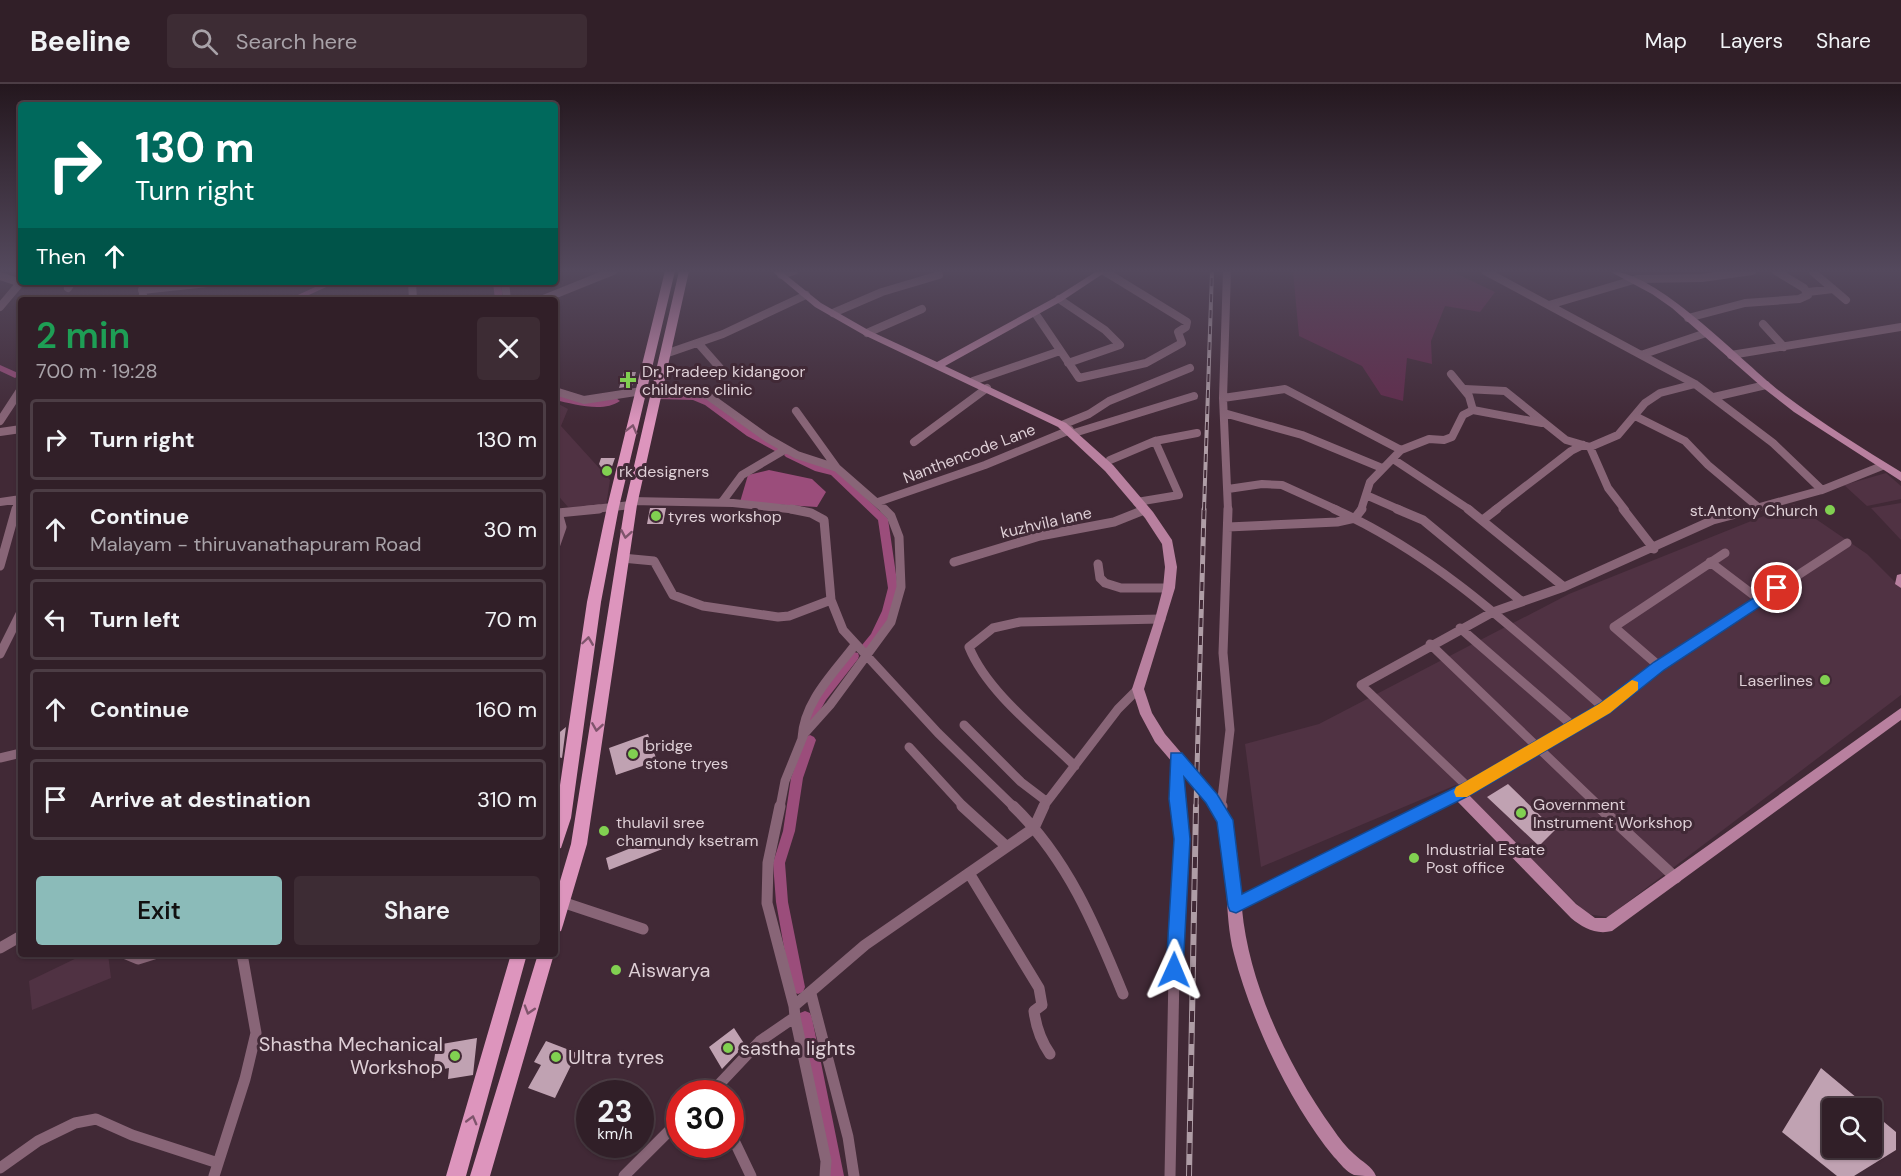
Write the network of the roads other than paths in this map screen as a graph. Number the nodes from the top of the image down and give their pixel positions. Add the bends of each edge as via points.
1 (658, 322) edge
2 (672, 322) edge
3 (749, 322) edge
4 (848, 322) edge
5 (892, 322) edge
6 (1019, 322) edge
7 (1041, 322) edge
8 (1093, 322) edge
9 (1187, 322) edge
10 (1225, 322) edge
11 (1580, 322) edge
12 (1693, 322) edge
13 (1763, 324) dead end
14 (1901, 327) edge
15 (867, 333) junction
16 (1706, 333) junction
17 (698, 343) junction
18 (1784, 347) junction
19 (1060, 351) junction
20 (665, 354) junction
21 (1641, 355) junction
22 (1731, 355) junction
23 (1068, 363) junction
24 (940, 365) junction
25 (720, 368) dead end
26 (1190, 368) dead end
27 (1451, 374) dead end
28 (973, 381) junction
29 (1695, 384) junction
30 (1766, 385) junction
31 (987, 388) junction
32 (1465, 389) junction
33 (642, 391) junction
34 (558, 392) edge
35 (18, 394) edge
36 (657, 395) junction
37 (1194, 396) dead end
38 (1714, 397) junction
39 (1223, 398) junction
40 (1473, 410) junction
41 (796, 411) dead end
42 (1224, 413) junction
43 (1635, 416) junction
44 (0, 421) edge
45 (1542, 423) junction
46 (18, 429) edge
47 (1068, 429) junction
48 (0, 432) edge
49 (1197, 433) dead end
50 (1155, 441) junction
51 (914, 442) dead end
52 (1587, 446) junction
53 (786, 449) junction
54 (1401, 450) junction
55 (1393, 459) junction
56 (1110, 460) dead end
57 (1882, 466) junction
58 (837, 468) junction
59 (1382, 468) junction
60 (1901, 477) edge
61 (1228, 489) junction
62 (1822, 490) junction
63 (1366, 495) junction
64 (18, 499) edge
65 (0, 502) edge
66 (722, 502) junction
67 (878, 502) junction
68 (631, 503) junction
69 (18, 506) edge
70 (1141, 506) junction
71 (613, 507) junction
72 (1758, 507) junction
73 (558, 510) edge
74 (558, 513) edge
75 (1355, 518) junction
76 (1484, 519) junction
77 (1228, 526) junction
78 (558, 538) edge
79 (1847, 543) dead end
80 (1654, 549) junction
81 (1725, 553) dead end
82 (622, 558) junction
83 (954, 562) dead end
84 (1710, 562) junction
85 (1098, 564) dead end
86 (0, 566) edge
87 (1901, 578) edge
88 (1901, 584) edge
89 (1169, 588) junction
90 (1564, 588) junction
91 (831, 600) junction
92 (1760, 600) junction
93 (1521, 601) junction
94 (1493, 612) junction
95 (18, 617) edge
96 (1161, 619) junction
97 (1460, 628) junction
98 (1430, 644) junction
99 (855, 645) junction
100 (0, 654) edge
101 (865, 656) junction
102 (1659, 666) junction
103 (1138, 689) junction
104 (1604, 708) junction
105 (1901, 713) edge
106 (964, 725) dead end
107 (1573, 726) junction
108 (802, 738) junction
109 (909, 747) dead end
110 (1536, 748) junction
111 (18, 754) edge
112 (0, 758) edge
113 (1177, 758) junction
114 (1075, 766) junction
115 (1464, 791) junction
116 (1046, 801) junction
117 (1220, 813) junction
118 (1034, 828) junction
119 (558, 834) edge
120 (1006, 846) junction
121 (969, 873) junction
122 (1676, 878) junction
123 (562, 902) junction
124 (1236, 906) junction
125 (558, 915) edge
126 (643, 929) dead end
127 (18, 938) edge
128 (0, 948) edge
129 (243, 957) edge
130 (518, 957) edge
131 (545, 957) edge
132 (811, 994) junction
133 (1123, 994) dead end
134 (795, 1012) junction
135 (1050, 1054) dead end
136 (723, 1080) edge
137 (666, 1135) edge
138 (742, 1158) edge
139 (218, 1163) junction
140 (0, 1167) edge
141 (628, 1174) edge
142 (214, 1176) edge
143 (456, 1176) edge
144 (480, 1176) edge
145 (751, 1176) edge
146 (825, 1176) edge
147 (854, 1176) edge
148 (1170, 1176) edge
149 (1368, 1176) edge

1 - 33 main road
2 - 20 main road
3 - 17 street
4 - 15 street
5 - 15 street
6 - 24 street
7 - 19 street
8 - 23 street via 1120,345
9 - 23 street via 1178,332 1182,343 1170,353 1145,363 1079,378
10 - 39 street
11 - 21 street
12 - 16 street
13 - 18 street
14 - 18 street
15 - 24 street
16 - 21 street
16 - 22 street
17 - 20 street
17 - 25 street
18 - 22 street
19 - 23 street
19 - 28 street
20 - 36 main road
21 - 29 street
22 - 30 street
24 - 28 street
26 - 47 street via 1109,401
27 - 32 street
28 - 31 street
29 - 38 street
29 - 43 street via 1660,393
30 - 38 street
30 - 57 street via 1817,425
31 - 47 street
31 - 51 street
32 - 40 street
32 - 45 street via 1505,391
33 - 34 street via 584,400
71 -> 33 main road
35 - 44 street
36 - 53 street via 706,395
36 - 68 main road
37 - 47 street
38 - 62 street via 1773,443
39 - 42 street
39 - 54 street via 1285,389
40 - 45 street
40 - 54 street via 1463,415 1452,437 1429,439
41 - 58 street
42 - 59 street via 1302,435
42 - 61 street
43 - 52 street via 1618,435
43 - 72 street via 1685,441
45 - 52 street via 1572,444
46 - 48 street
47 - 67 street, Nanthencode Lane via 985,465
47 - 70 street
49 - 50 street
50 - 56 street
50 - 70 street, kuzhvila lane via 1179,495
52 - 76 street via 1571,451
52 - 80 street via 1608,488
53 - 58 street
53 - 66 street via 765,466 734,480
54 - 55 street
55 - 59 street
55 - 76 street via 1434,482
57 - 60 street
57 - 62 street
58 - 67 street
59 - 63 street via 1370,482
61 - 75 street via 1272,483
61 - 77 street
62 - 72 street
63 - 75 street
63 - 93 street via 1423,520
64 - 65 street
66 - 68 street
66 - 91 street via 820,516 826,528
67 - 101 street via 891,516 898,537 901,587 891,622
68 - 71 street
68 -> 82 main road
69 - 86 street
70 - 83 street, kuzhvila lane via 1114,522 1040,536
70 - 89 street via 1168,543
71 - 73 street
119 -> 71 main road
72 - 80 street via 1713,520
74 - 78 street via 562,527
75 - 77 street
75 - 94 street via 1436,566
76 - 90 street
77 - 117 street via 1223,653 1230,730
79 - 92 street
80 - 90 street
81 - 84 street
82 - 91 street via 651,558 658,562 674,596 703,606 778,617
82 -> 123 main road via 579,844
84 - 92 street
84 - 102 street via 1614,627
85 - 89 street via 1100,578 1106,585
87 - 88 street
89 - 96 street
90 - 93 street
91 - 99 street via 843,630
92 - 102 street
93 - 94 street
94 - 97 street
94 - 104 street
95 - 100 street
96 - 103 street
96 - 114 street via 1020,622 993,628 969,647 1006,704
97 - 98 street
97 - 107 street
98 - 110 street
98 - 115 street via 1361,685
99 - 101 street
99 - 108 street via 808,711 802,724
101 - 108 street
101 - 118 street
102 - 104 street
103 - 113 street via 1146,714
103 - 114 street
104 - 107 street
105 - 122 street
106 - 116 street via 1021,782
107 - 110 street
108 - 134 street via 785,781 768,863 767,903
109 - 120 street via 957,801
110 - 115 street
110 - 122 street
111 - 112 street
113 - 117 street, bridge
113 - 148 street via 1175,778 1182,839 1175,924
114 - 116 street
115 - 122 street via 1571,909 1596,926 1612,924
115 - 124 street
116 - 118 street
117 - 124 street via 1225,820
118 - 120 street
118 - 133 street via 1078,892
120 - 121 street
121 - 132 street via 865,945
121 - 135 street via 1039,988 1042,1005 1034,1011 1034,1018
123 - 125 main road
123 - 126 street
124 - 149 street via 1242,954 1269,1029 1294,1082 1330,1140
127 - 128 street
129 - 139 street via 256,1033 246,1079
143 -> 130 main road
131 -> 144 main road
132 - 134 street
132 - 147 street via 848,1137
134 - 136 street via 760,1041
134 - 146 street via 826,1161
137 - 141 street
138 - 145 street
139 - 140 street via 96,1119 75,1123 38,1141
139 - 142 street

